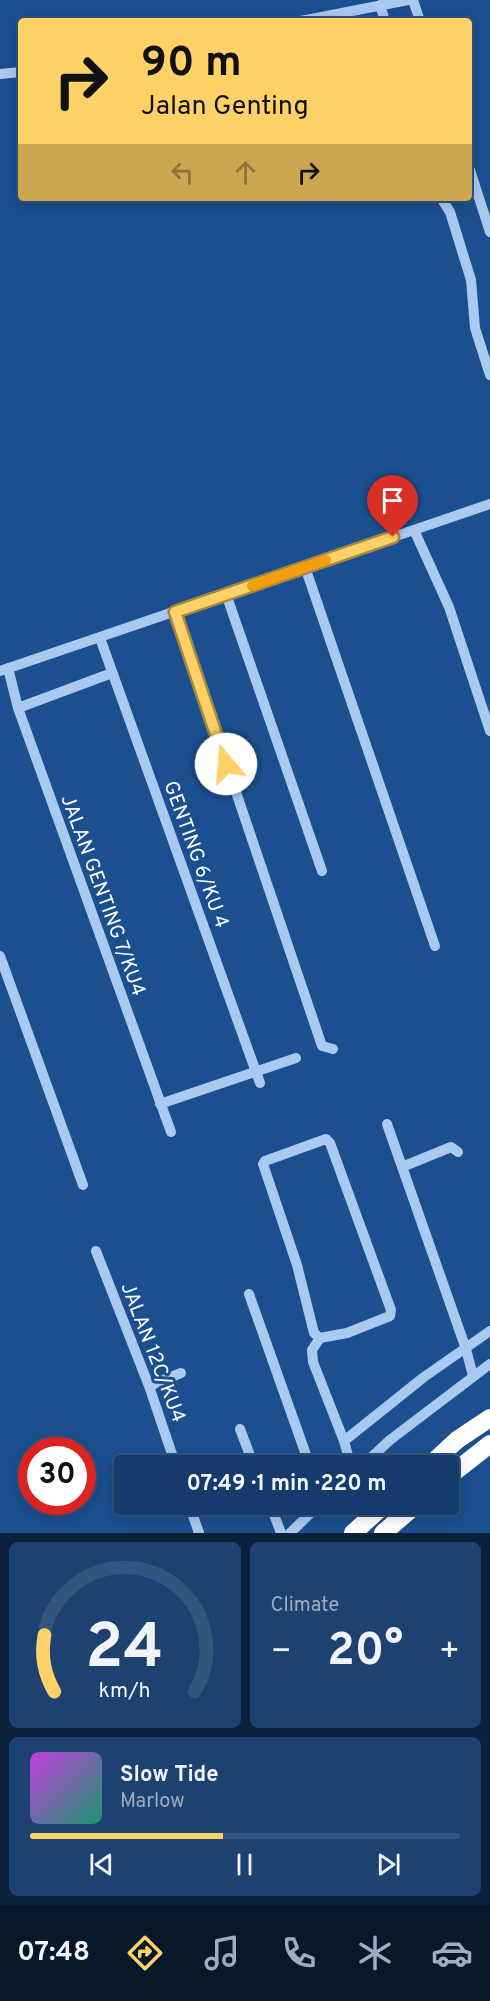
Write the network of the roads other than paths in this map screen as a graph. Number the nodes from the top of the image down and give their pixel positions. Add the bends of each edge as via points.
1 (408, 0) edge
2 (413, 0) edge
3 (380, 5) junction
4 (316, 18) edge
5 (384, 18) edge
6 (419, 18) edge
7 (18, 72) edge
8 (0, 74) edge
9 (472, 176) edge
10 (443, 201) edge
11 (490, 232) edge
12 (490, 375) edge
13 (490, 504) edge
14 (414, 530) junction
15 (305, 567) junction
16 (226, 594) junction
17 (175, 612) junction
18 (100, 638) junction
19 (4, 669) edge
20 (112, 673) junction
21 (18, 708) junction
22 (490, 732) edge
23 (322, 871) dead end
24 (435, 946) dead end
25 (0, 956) edge
26 (333, 1049) dead end
27 (296, 1058) dead end
28 (255, 1071) junction
29 (260, 1083) dead end
30 (160, 1104) junction
31 (387, 1124) dead end
32 (171, 1132) dead end
33 (458, 1152) dead end
34 (402, 1167) junction
35 (83, 1185) dead end
36 (96, 1251) dead end
37 (249, 1294) dead end
38 (490, 1331) edge
39 (320, 1338) junction
40 (466, 1349) junction
41 (490, 1364) edge
42 (182, 1373) dead end
43 (473, 1376) junction
44 (149, 1386) junction
45 (490, 1418) edge
46 (240, 1429) dead end
47 (344, 1441) junction
48 (490, 1444) edge
49 (172, 1455) edge
50 (250, 1455) edge
51 (306, 1455) edge
52 (348, 1455) edge
53 (374, 1455) edge
54 (441, 1455) edge
55 (459, 1468) edge
56 (193, 1515) edge
57 (274, 1515) edge
58 (309, 1515) edge
59 (373, 1515) edge
60 (404, 1515) edge
61 (199, 1533) edge
62 (281, 1533) edge
63 (290, 1533) edge
64 (353, 1533) edge
65 (383, 1533) edge

1 - 3 street
2 - 6 street
3 - 4 street
3 - 5 street
7 - 8 street
9 - 11 street
10 - 12 street via 471,280 475,328
13 - 14 street
14 - 15 street
14 - 22 street via 449,607
15 - 16 street
15 - 24 street
16 - 17 street
16 - 23 street
17 - 18 street
17 - 26 street via 322,1046
18 - 19 street
18 - 20 street, GENTING 6/KU 4
19 - 21 street, JALAN GENTING 7/KU4
20 - 21 street
20 - 28 street, GENTING 6/KU 4
21 - 30 street, JALAN GENTING 7/KU4
25 - 35 street
27 - 28 street
28 - 29 street, GENTING 6/KU 4
28 - 30 street
30 - 32 street, JALAN GENTING 7/KU4
31 - 34 street
33 - 34 street via 451,1147
34 - 40 street
36 - 44 street, JALAN 12C/KU4
37 - 51 street
38 - 40 street
39 - 39 street via 315,1333 297,1264 263,1164 326,1139 391,1310 390,1316 347,1333
39 - 47 street via 312,1350 313,1362
40 - 43 street
40 - 47 street
41 - 43 street
42 - 44 street
43 - 53 street
44 - 49 street, JALAN 12C/KU4
45 - 54 highway
46 - 50 street
47 - 52 street
48 - 55 highway
56 - 61 street
57 - 62 street
58 - 63 street
59 - 64 highway
60 - 65 highway

